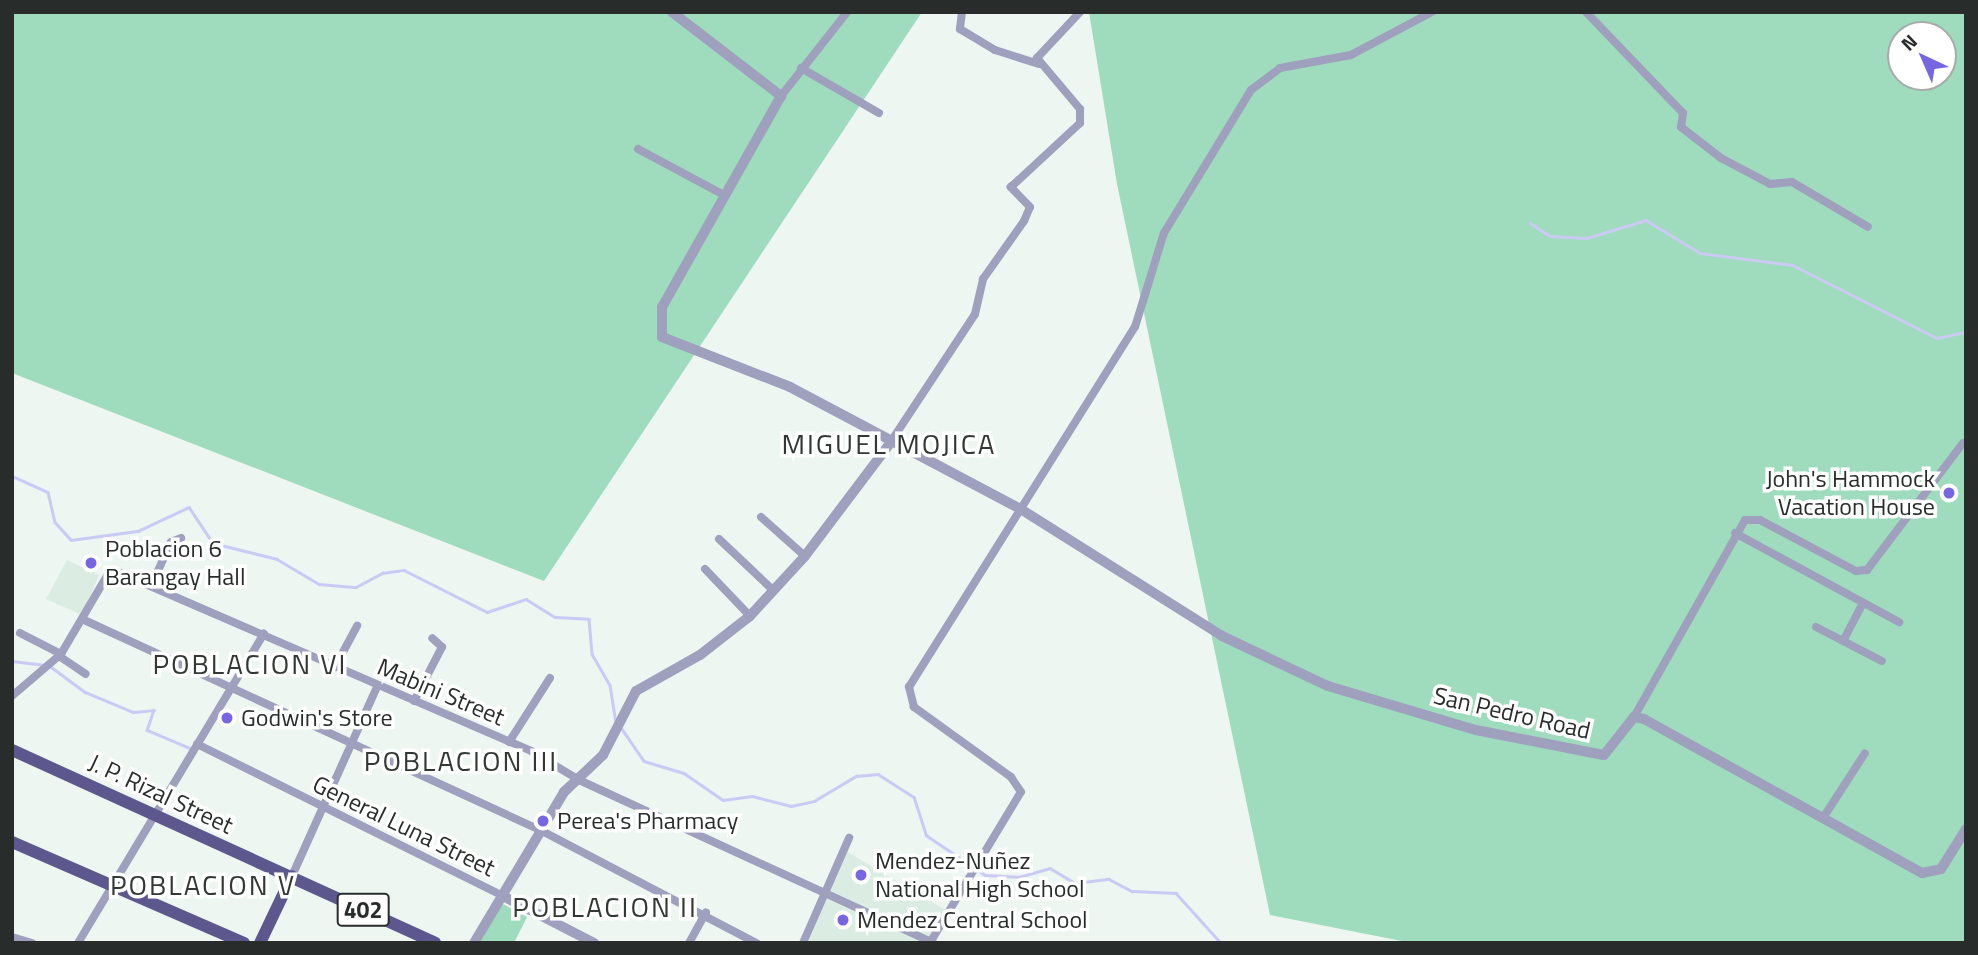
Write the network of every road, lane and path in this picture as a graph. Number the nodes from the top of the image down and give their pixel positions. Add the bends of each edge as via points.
1 (672, 12) edge
2 (847, 12) edge
3 (962, 12) edge
4 (1080, 12) edge
5 (1432, 12) edge
6 (1586, 12) edge
7 (1039, 64) junction
8 (801, 68) junction
9 (781, 96) junction
10 (879, 113) dead end
11 (638, 149) dead end
12 (724, 195) junction
13 (1868, 227) dead end
14 (890, 443) junction
15 (1963, 443) dead end
16 (1019, 508) junction
17 (761, 517) dead end
18 (1735, 533) junction
19 (181, 538) dead end
20 (719, 540) dead end
21 (805, 556) junction
22 (705, 569) dead end
23 (152, 584) junction
24 (774, 590) junction
25 (1863, 603) junction
26 (750, 616) junction
27 (82, 619) junction
28 (1899, 622) dead end
29 (357, 626) dead end
30 (1816, 627) dead end
31 (20, 633) dead end
32 (264, 634) junction
33 (432, 638) dead end
34 (1843, 640) junction
35 (58, 657) junction
36 (1882, 661) dead end
37 (335, 667) junction
38 (86, 674) dead end
39 (550, 678) dead end
40 (378, 685) junction
41 (231, 690) junction
42 (12, 696) edge
43 (414, 701) junction
44 (1634, 717) junction
45 (509, 742) junction
46 (197, 744) junction
47 (351, 747) junction
48 (12, 750) edge
49 (1866, 753) dead end
50 (579, 780) junction
51 (324, 812) junction
52 (153, 813) junction
53 (1823, 818) junction
54 (1966, 830) edge
55 (542, 831) junction
56 (849, 838) dead end
57 (12, 842) edge
58 (292, 876) junction
59 (114, 886) junction
60 (824, 894) junction
61 (501, 895) junction
62 (706, 912) junction
63 (12, 937) edge
64 (932, 942) edge
65 (32, 943) edge
66 (78, 943) edge
67 (244, 943) edge
68 (260, 943) edge
69 (435, 943) edge
70 (474, 943) edge
71 (594, 943) edge
72 (689, 943) edge
73 (755, 943) edge
74 (803, 943) edge

1 - 9 street
2 - 8 street
3 - 7 street via 960,29 995,50
4 - 7 street via 1041,50
5 - 16 street via 1351,55 1280,68 1251,90 1164,233 1135,327
6 - 13 street via 1683,113 1681,127 1721,158 1770,184 1792,182
7 - 14 street via 1080,109 1080,123 1011,187 1030,207 1024,221 984,279 975,314
8 - 9 street
8 - 10 street
9 - 12 street
11 - 12 street
12 - 14 street via 662,307 662,337 746,365
14 - 16 street
14 - 21 street
15 - 18 street via 1867,570 1856,571 1752,517
16 - 44 street, San Pedro Road via 1222,636 1328,686 1476,730 1604,755
16 - 64 street via 909,688 914,707 1017,783 1019,803
17 - 21 street
18 - 25 street
18 - 44 street
19 - 23 street via 171,542
20 - 24 street
21 - 24 street
22 - 26 street
23 - 27 street, Mabini Street via 113,573
23 - 32 street, Mabini Street
24 - 26 street
25 - 28 street
25 - 34 street
26 - 50 street via 688,663 636,691 613,734
27 - 35 street
27 - 41 street
29 - 37 street
30 - 34 street
31 - 35 street
32 - 37 street, Mabini Street
32 - 41 street
33 - 43 street via 442,647
34 - 36 street
35 - 38 street
35 - 42 street
37 - 40 street, Mabini Street
39 - 45 street
40 - 43 street, Mabini Street
40 - 47 street
41 - 46 street
41 - 47 street
43 - 45 street, Mabini Street
44 - 53 street
45 - 50 street, Mabini Street
46 - 51 street, General Luna Street
46 - 52 street
47 - 51 street
47 - 55 street
48 - 52 main road, J. P. Rizal Street
49 - 53 street
50 - 55 street via 564,792
50 - 60 street, Mabini Street
51 - 58 street
51 - 61 street, General Luna Street
52 - 58 main road, J. P. Rizal Street
52 - 59 street
53 - 54 street via 1922,873 1941,869
55 - 61 street
55 - 62 street
56 - 60 street
57 - 59 main road
58 - 68 main road
58 - 69 main road, 402
59 - 66 street
59 - 67 main road
60 - 64 street, Mabini Street
60 - 74 street
61 - 70 street
61 - 71 street, General Luna Street
62 - 72 street
62 - 73 street
63 - 65 street

